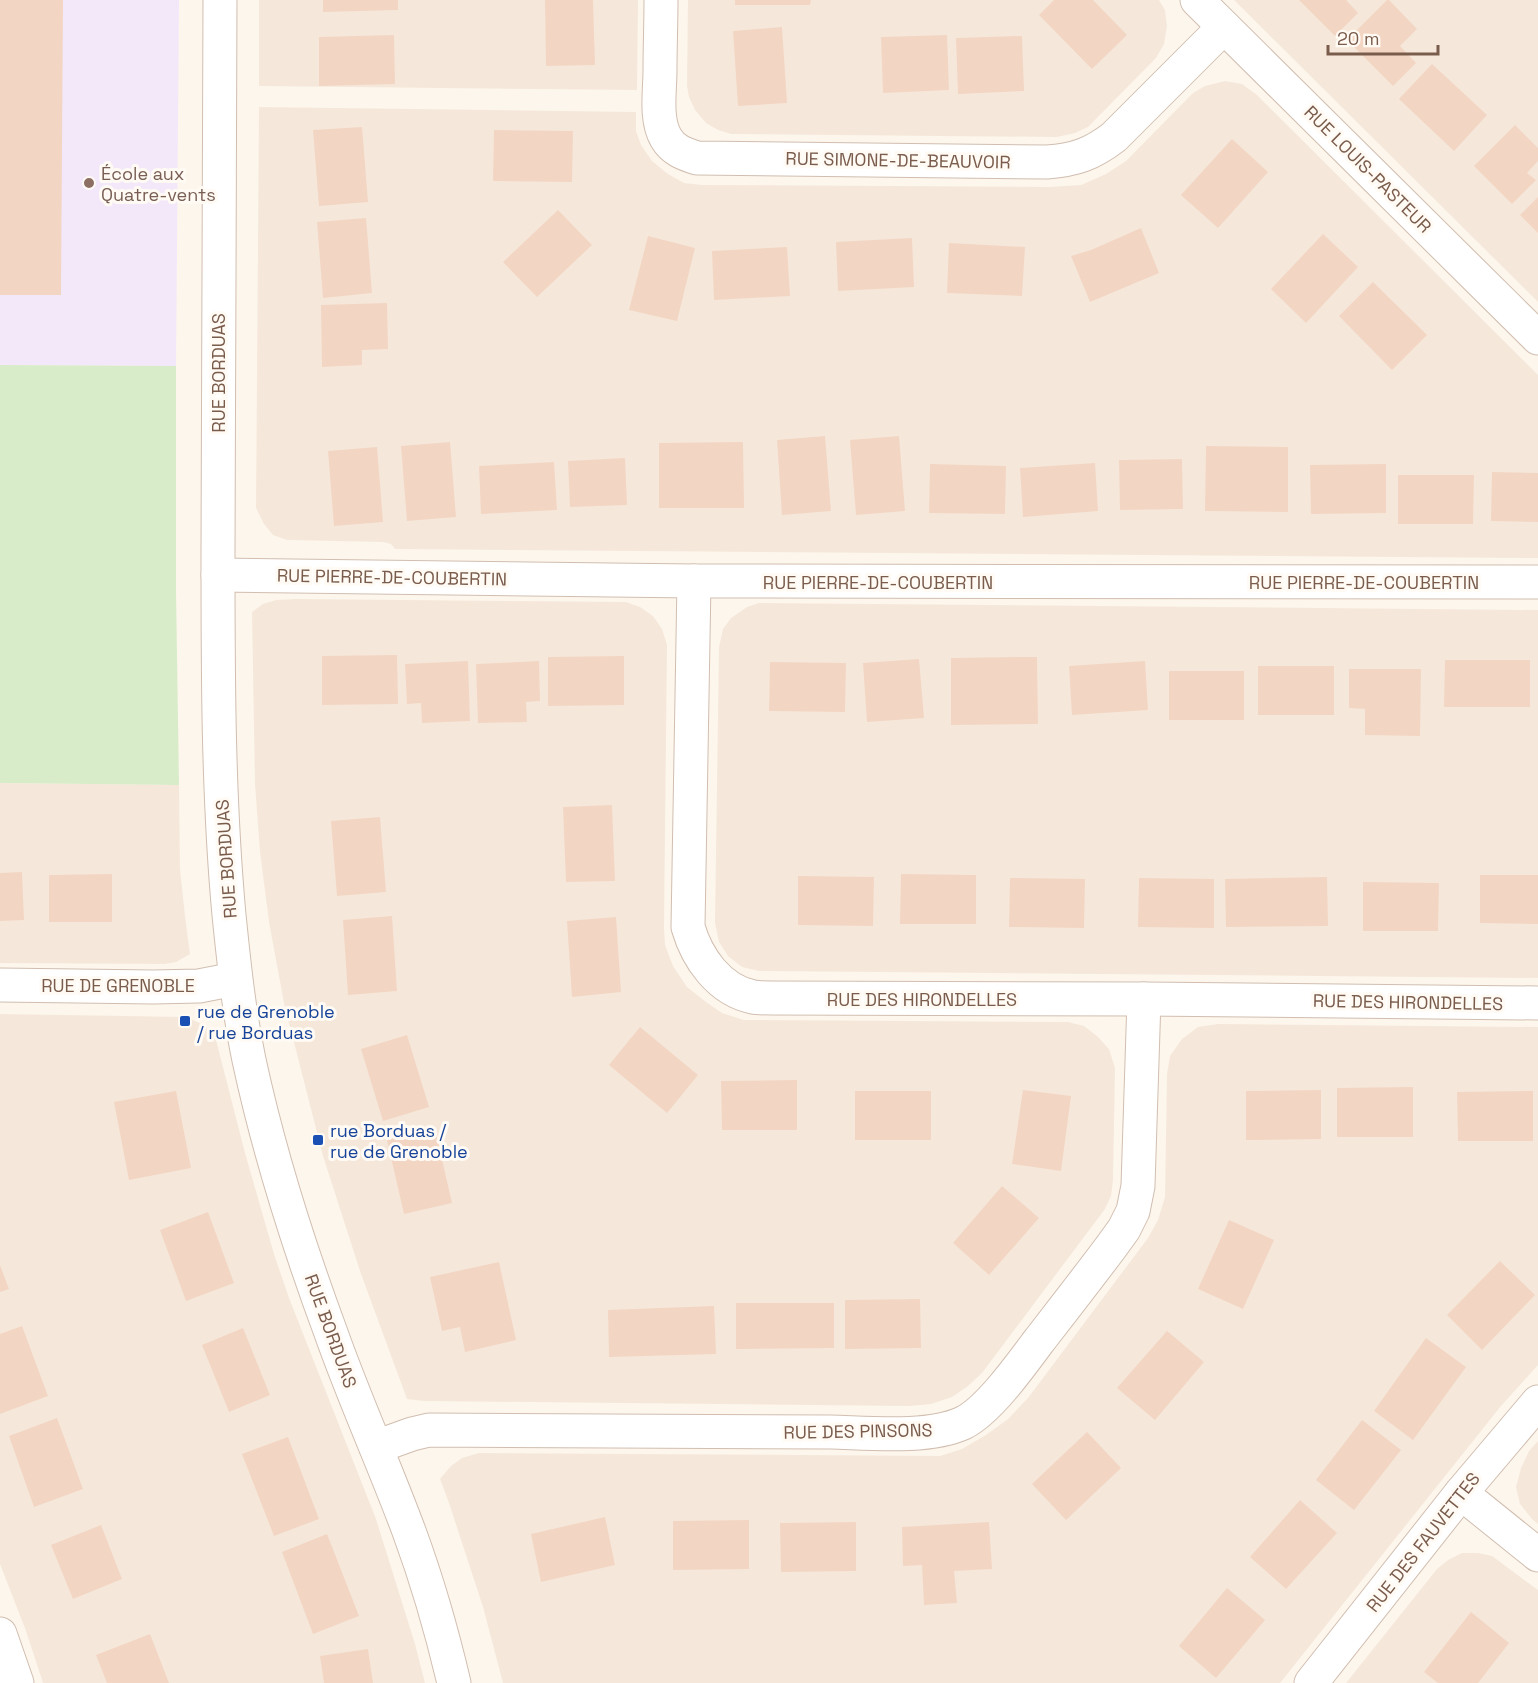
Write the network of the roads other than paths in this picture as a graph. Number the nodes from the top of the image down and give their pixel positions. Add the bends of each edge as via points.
1 (220, 0) edge
2 (661, 0) edge
3 (1197, 0) edge
4 (1224, 27) junction
5 (1538, 338) edge
6 (218, 574) junction
7 (694, 581) junction
8 (1538, 582) edge
9 (235, 979) junction
10 (0, 985) edge
11 (1144, 999) junction
12 (1538, 1003) edge
13 (1538, 1402) edge
14 (376, 1447) junction
15 (1461, 1493) junction
16 (1538, 1555) edge
17 (0, 1634) edge
18 (16, 1683) edge
19 (454, 1683) edge
20 (1311, 1683) edge

1 - 6 street, RUE BORDUAS
2 - 4 street, RUE SIMONE-DE-BEAUVOIR via 662,128 674,148 697,158 1066,160 1086,155 1114,137
3 - 4 street, RUE LOUIS-PASTEUR
4 - 5 street, RUE LOUIS-PASTEUR
6 - 7 street, RUE PIERRE-DE-COUBERTIN
6 - 9 street, RUE BORDUAS via 221,801
7 - 8 street, RUE PIERRE-DE-COUBERTIN
7 - 11 street, RUE DES HIRONDELLES via 688,927 700,958 711,972 736,991 753,997
9 - 10 street, RUE DE GRENOBLE via 199,986
9 - 14 street, RUE BORDUAS via 249,1058 280,1181 331,1334
11 - 12 street, RUE DES HIRONDELLES
11 - 14 street, RUE DES PINSONS via 1140,1158 1133,1211 1111,1247 1016,1371 979,1412 964,1422 944,1429 886,1434 429,1430
13 - 15 street, RUE DES FAUVETTES
14 - 19 street, RUE BORDUAS via 432,1597
15 - 16 street
15 - 20 street, RUE DES FAUVETTES
17 - 18 street

